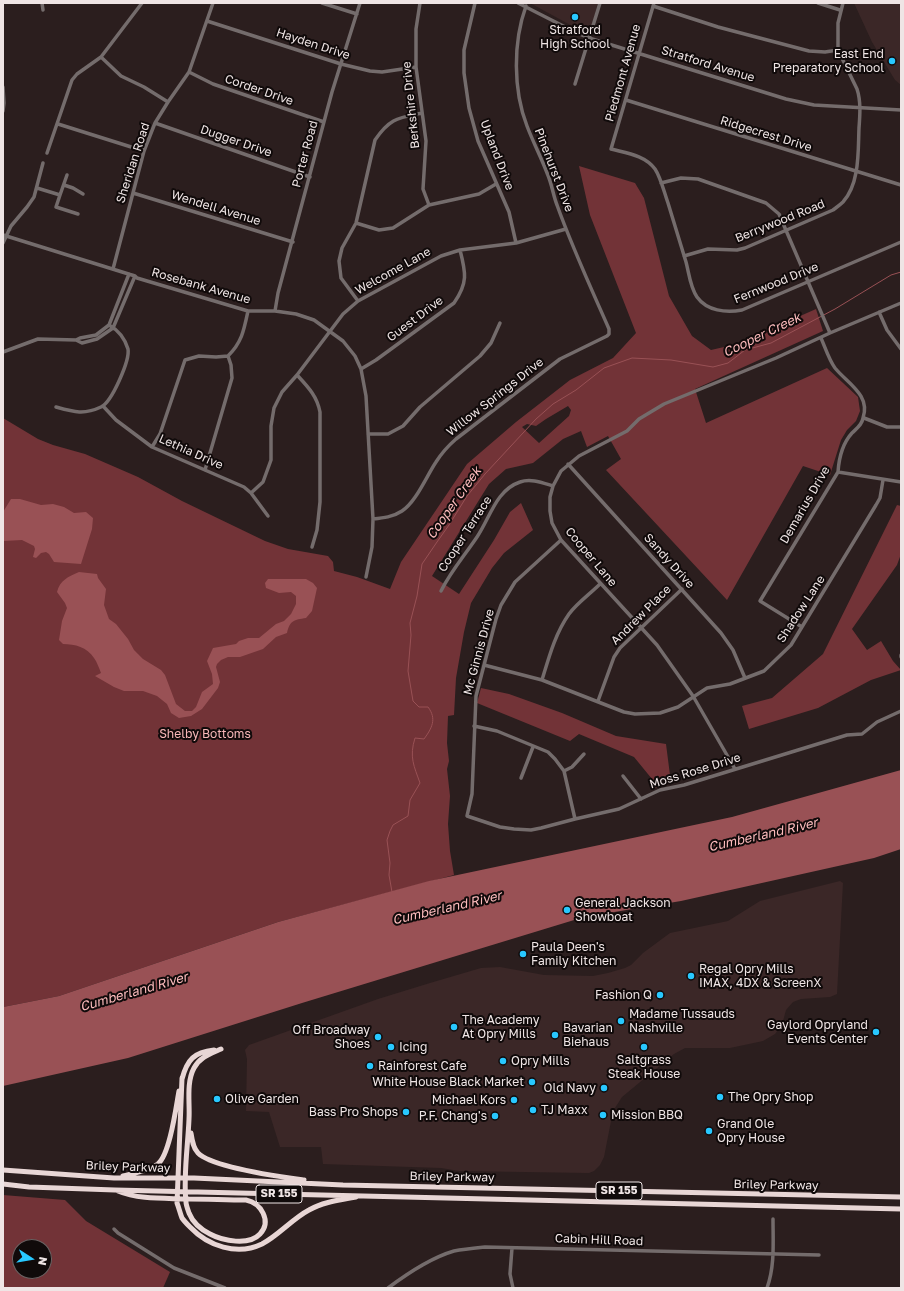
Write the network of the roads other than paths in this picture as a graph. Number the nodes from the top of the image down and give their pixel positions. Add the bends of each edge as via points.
1 (42, 3) edge
2 (142, 3) edge
3 (213, 3) edge
4 (322, 3) edge
5 (360, 3) edge
6 (420, 3) edge
7 (475, 3) edge
8 (518, 3) edge
9 (600, 3) edge
10 (818, 3) edge
11 (843, 3) edge
12 (653, 5) edge
13 (526, 6) junction
14 (43, 10) dead end
15 (840, 10) junction
16 (357, 14) junction
17 (208, 21) junction
18 (589, 38) junction
19 (838, 50) junction
20 (639, 53) junction
21 (101, 57) junction
22 (341, 64) junction
23 (416, 67) junction
24 (189, 72) junction
25 (575, 84) dead end
26 (3, 87) edge
27 (626, 100) junction
28 (168, 102) junction
29 (860, 108) junction
30 (901, 110) edge
31 (3, 111) edge
32 (422, 113) junction
33 (324, 122) junction
34 (155, 123) junction
35 (58, 124) junction
36 (611, 149) joint
37 (144, 151) junction
38 (47, 153) dead end
39 (43, 163) dead end
40 (856, 172) junction
41 (67, 175) dead end
42 (310, 177) junction
43 (661, 183) junction
44 (496, 184) junction
45 (64, 185) junction
46 (901, 185) edge
47 (37, 188) junction
48 (133, 193) junction
49 (83, 194) dead end
50 (60, 195) junction
51 (429, 205) junction
52 (78, 214) dead end
53 (356, 223) junction
54 (566, 229) junction
55 (786, 229) junction
56 (5, 236) edge
57 (293, 242) junction
58 (901, 242) edge
59 (3, 243) edge
60 (516, 243) junction
61 (460, 250) junction
62 (684, 256) junction
63 (113, 269) junction
64 (129, 274) junction
65 (135, 276) junction
66 (809, 281) junction
67 (358, 301) junction
68 (901, 303) edge
69 (275, 311) junction
70 (248, 312) junction
71 (879, 312) junction
72 (500, 323) dead end
73 (109, 325) junction
74 (113, 328) junction
75 (330, 331) junction
76 (830, 333) junction
77 (609, 334) joint
78 (821, 338) junction
79 (76, 340) junction
80 (901, 349) edge
81 (3, 352) edge
82 (228, 356) junction
83 (361, 369) junction
84 (297, 375) junction
85 (103, 406) junction
86 (56, 407) dead end
87 (864, 418) junction
88 (901, 427) edge
89 (368, 434) junction
90 (152, 447) junction
91 (568, 464) junction
92 (205, 470) junction
93 (838, 472) junction
94 (883, 480) junction
95 (901, 482) edge
96 (553, 486) junction
97 (251, 493) junction
98 (268, 516) dead end
99 (373, 519) junction
100 (561, 540) junction
101 (312, 547) dead end
102 (366, 576) dead end
103 (600, 584) junction
104 (682, 589) junction
105 (442, 591) dead end
106 (640, 627) junction
107 (802, 627) junction
108 (484, 665) junction
109 (745, 678) junction
110 (542, 680) junction
111 (693, 696) junction
112 (598, 701) junction
113 (901, 711) edge
114 (474, 726) junction
115 (533, 747) junction
116 (584, 754) dead end
117 (735, 769) junction
118 (564, 771) junction
119 (623, 776) dead end
120 (521, 778) dead end
121 (641, 799) junction
122 (467, 816) joint
123 (575, 819) junction
124 (187, 1064) junction
125 (194, 1068) junction
126 (182, 1078) junction
127 (189, 1119) junction
128 (3, 1170) edge
129 (114, 1178) junction
130 (3, 1184) edge
131 (343, 1185) junction
132 (115, 1190) junction
133 (364, 1195) junction
134 (901, 1197) edge
135 (901, 1209) edge
136 (773, 1219) dead end
137 (114, 1229) dead end
138 (512, 1248) junction
139 (773, 1255) junction
140 (819, 1255) dead end
141 (224, 1287) edge
142 (388, 1288) edge
143 (514, 1288) edge
144 (767, 1288) edge

1 - 14 street
2 - 21 street
3 - 17 street, Sheridan Road
4 - 16 street
5 - 16 street, Porter Road
6 - 23 street, Berkshire Drive via 416,29
7 - 44 street, Upland Drive via 464,50 464,73 469,108 478,142
8 - 13 street, Stratford Avenue
9 - 18 street
10 - 15 street
11 - 15 street, Berrywood Road
12 - 19 street via 718,27 809,51
12 - 20 street, Piedmont Avenue
13 - 18 street, Stratford Avenue
13 - 54 street, Pinehurst Drive via 517,42 519,97
15 - 19 street, Berrywood Road
16 - 22 street, Porter Road
17 - 22 street, Hayden Drive
17 - 24 street, Sheridan Road
18 - 20 street, Stratford Avenue
18 - 25 street
19 - 29 street, Berrywood Road via 859,94
20 - 27 street, Piedmont Avenue
20 - 29 street, Stratford Avenue via 805,103
21 - 28 street via 120,76
21 - 35 street via 72,80
22 - 23 street, Hayden Drive via 370,72
22 - 33 street, Porter Road
23 - 32 street, Berkshire Drive
24 - 28 street, Sheridan Road
24 - 33 street, Corder Drive via 213,84
26 - 31 street
27 - 36 street, Piedmont Avenue
27 - 40 street, Ridgecrest Drive
28 - 34 street, Sheridan Road
29 - 30 street, Stratford Avenue
29 - 40 street, Berrywood Road
32 - 51 street, Berkshire Drive via 427,150 423,189
32 - 53 street via 398,118 383,128 375,140
33 - 42 street, Porter Road
34 - 37 street, Sheridan Road
34 - 42 street, Dugger Drive
35 - 37 street
35 - 38 street
36 - 43 street, Fernwood Drive via 646,160 654,168
37 - 48 street, Sheridan Road
39 - 47 street
40 - 46 street, Ridgecrest Drive
40 - 55 street, Berrywood Road via 843,202 833,210
41 - 45 street
42 - 57 street, Porter Road
43 - 55 street via 681,178 698,179 766,203 780,214
43 - 62 street, Fernwood Drive
44 - 51 street via 479,194
44 - 60 street, Upland Drive via 509,212
45 - 49 street
45 - 50 street
47 - 50 street
47 - 56 street via 34,197
48 - 57 street, Wendell Avenue
48 - 63 street, Sheridan Road
50 - 52 street via 56,207
51 - 53 street via 393,228 379,230
53 - 67 street via 342,248 338,262 341,278
54 - 60 street, Welcome Lane
54 - 77 street, Pinehurst Drive
55 - 62 street, Berrywood Road via 737,250 708,249
55 - 66 street
56 - 59 street
56 - 63 street, Rosebank Avenue
57 - 69 street, Porter Road
58 - 66 street, Fernwood Drive
60 - 61 street, Welcome Lane
61 - 67 street, Welcome Lane via 442,256
61 - 83 street, Guest Drive via 465,279 461,293 454,303
62 - 66 street, Fernwood Drive via 693,290 698,298 722,312 742,310
63 - 64 street, Rosebank Avenue
64 - 65 street, Rosebank Avenue
64 - 73 street
65 - 70 street, Rosebank Avenue
65 - 74 street
66 - 76 street
67 - 75 street, Welcome Lane via 343,314
68 - 71 street
69 - 70 street, Rosebank Avenue
69 - 75 street, Rosebank Avenue via 314,320
70 - 82 street via 242,338
71 - 76 street
71 - 80 street
72 - 89 street via 491,343 480,356 420,407 403,426 388,434
73 - 74 street
73 - 79 street via 96,335
74 - 79 street via 97,339 82,343
74 - 85 street via 124,339 128,350 127,361 113,394
75 - 83 street, Rosebank Avenue via 349,348
75 - 84 street, Welcome Lane
76 - 78 street, Cooper Lane
77 - 99 street, Willow Springs Drive via 560,359 456,439 445,449 403,510 390,517
78 - 87 street via 835,367 861,396
78 - 91 street, Cooper Lane via 659,407 639,418 626,432
79 - 81 street via 38,339
82 - 90 street via 199,356 185,360 160,434
82 - 92 street via 232,378
83 - 89 street, Rosebank Avenue via 366,396
84 - 97 street, Welcome Lane via 282,392 274,408 271,460 263,482
84 - 101 street via 312,392 320,412 319,509
85 - 86 street via 77,413
85 - 90 street, Lethia Drive via 116,420
87 - 88 street via 887,427
87 - 93 street, Demarius Drive via 843,445
89 - 99 street, Rosebank Avenue
90 - 92 street, Lethia Drive
91 - 96 street, Cooper Lane
91 - 104 street, Sandy Drive
92 - 97 street, Lethia Drive via 244,486
93 - 94 street
93 - 107 street, Demarius Drive via 760,601
94 - 95 street
94 - 107 street, Shadow Lane via 880,498
96 - 100 street, Cooper Lane via 550,511 552,523
96 - 105 street, Cooper Terrace via 533,481 520,482 503,494 454,567
97 - 98 street, Lethia Drive
99 - 102 street, Rosebank Avenue via 372,547
100 - 103 street, Cooper Lane
100 - 108 street, Mc Ginnis Drive via 511,588 496,619
103 - 106 street, Cooper Lane
103 - 110 street via 570,613 560,629
104 - 106 street, Andrew Place
104 - 109 street, Sandy Drive via 721,633 733,650
106 - 111 street, Cooper Lane via 657,645
106 - 112 street, Andrew Place via 614,657
107 - 109 street, Shadow Lane via 780,657 764,671
108 - 110 street, Shadow Lane
108 - 114 street, Mc Ginnis Drive via 476,696
109 - 111 street, Shadow Lane via 707,688
110 - 112 street, Shadow Lane
111 - 112 street, Shadow Lane via 678,707 660,713 629,713
111 - 117 street, Cooper Lane
113 - 117 street, Moss Rose Drive via 877,722 862,734 847,735
114 - 115 street via 497,731
114 - 122 street, Mc Ginnis Drive via 472,794
115 - 118 street via 548,752
115 - 120 street
116 - 118 street via 572,767
117 - 121 street, Moss Rose Drive via 660,790
118 - 123 street
119 - 121 street
121 - 123 street, Moss Rose Drive via 619,809
122 - 123 street, Moss Rose Drive via 500,827 525,830
124 - 125 highway
124 - 125 highway via 202,1052 221,1049 202,1058
124 - 126 highway
125 - 127 highway via 190,1082
126 - 129 highway via 163,1158 144,1171
126 - 133 highway via 177,1203 182,1218 196,1233 216,1245 234,1249 261,1244 308,1210 327,1202
127 - 131 highway via 192,1142 196,1150 214,1162 271,1175
127 - 132 highway via 186,1202 189,1214 203,1230 226,1240 246,1240 260,1234 265,1224 263,1212 251,1201 193,1199 173,1198 126,1195
128 - 129 highway, Briley Parkway / SR 155
129 - 131 highway, Briley Parkway / SR 155 via 194,1178
130 - 132 highway, Briley Parkway / SR 155
131 - 134 highway, Briley Parkway / SR 155
132 - 133 highway, Briley Parkway / SR 155
133 - 135 highway, Briley Parkway / SR 155
136 - 139 street
137 - 141 street via 174,1268
138 - 139 street, Cabin Hill Road
138 - 142 street, Cabin Hill Road via 485,1247 454,1251 433,1259
138 - 143 street via 510,1274
139 - 140 street, Cabin Hill Road
139 - 144 street via 771,1278

